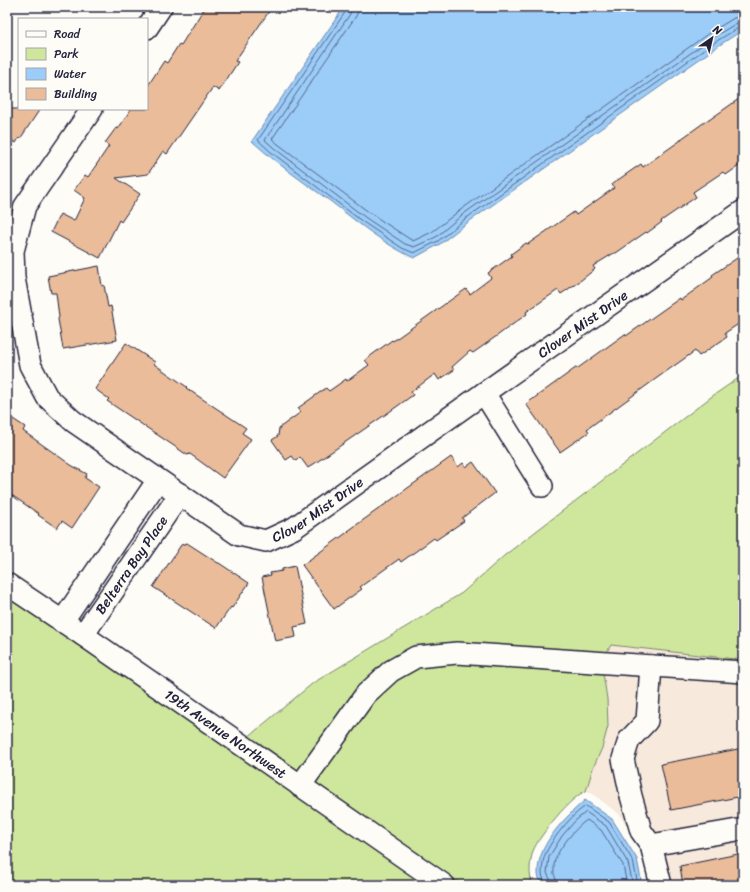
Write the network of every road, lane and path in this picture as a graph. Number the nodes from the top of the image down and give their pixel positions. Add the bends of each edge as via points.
1 (161, 7) edge
2 (148, 26) edge
3 (91, 110) edge
4 (743, 211) edge
5 (484, 393) junction
6 (158, 480) junction
7 (542, 486) dead end
8 (180, 494) junction
9 (105, 558) junction
10 (126, 573) junction
11 (7, 584) edge
12 (62, 622) junction
13 (82, 635) junction
14 (651, 666) junction
15 (743, 672) edge
16 (300, 786) junction
17 (743, 829) edge
18 (651, 845) junction
19 (444, 885) edge
20 (661, 885) edge

1 - 2 street
3 - 6 street, Clover Mist Drive via 25,206 13,251 14,278 30,364 47,396 73,421
4 - 5 street, Clover Mist Drive
5 - 7 street
5 - 8 street, Clover Mist Drive via 294,528 266,541 240,535
6 - 8 street, Clover Mist Drive
6 - 9 street, Belterra Bay Place
8 - 10 street, Belterra Bay Place
9 - 10 street
9 - 12 street, Belterra Bay Place
10 - 13 street, Belterra Bay Place
11 - 12 street, 19th Avenue Northwest
12 - 13 street, 19th Avenue Northwest
13 - 16 street, 19th Avenue Northwest
14 - 15 street
14 - 16 street via 457,653 416,657 391,671 366,694
14 - 18 street via 647,721 629,740 622,759 641,831
16 - 19 street, 19th Avenue Northwest
17 - 18 street
18 - 20 street

